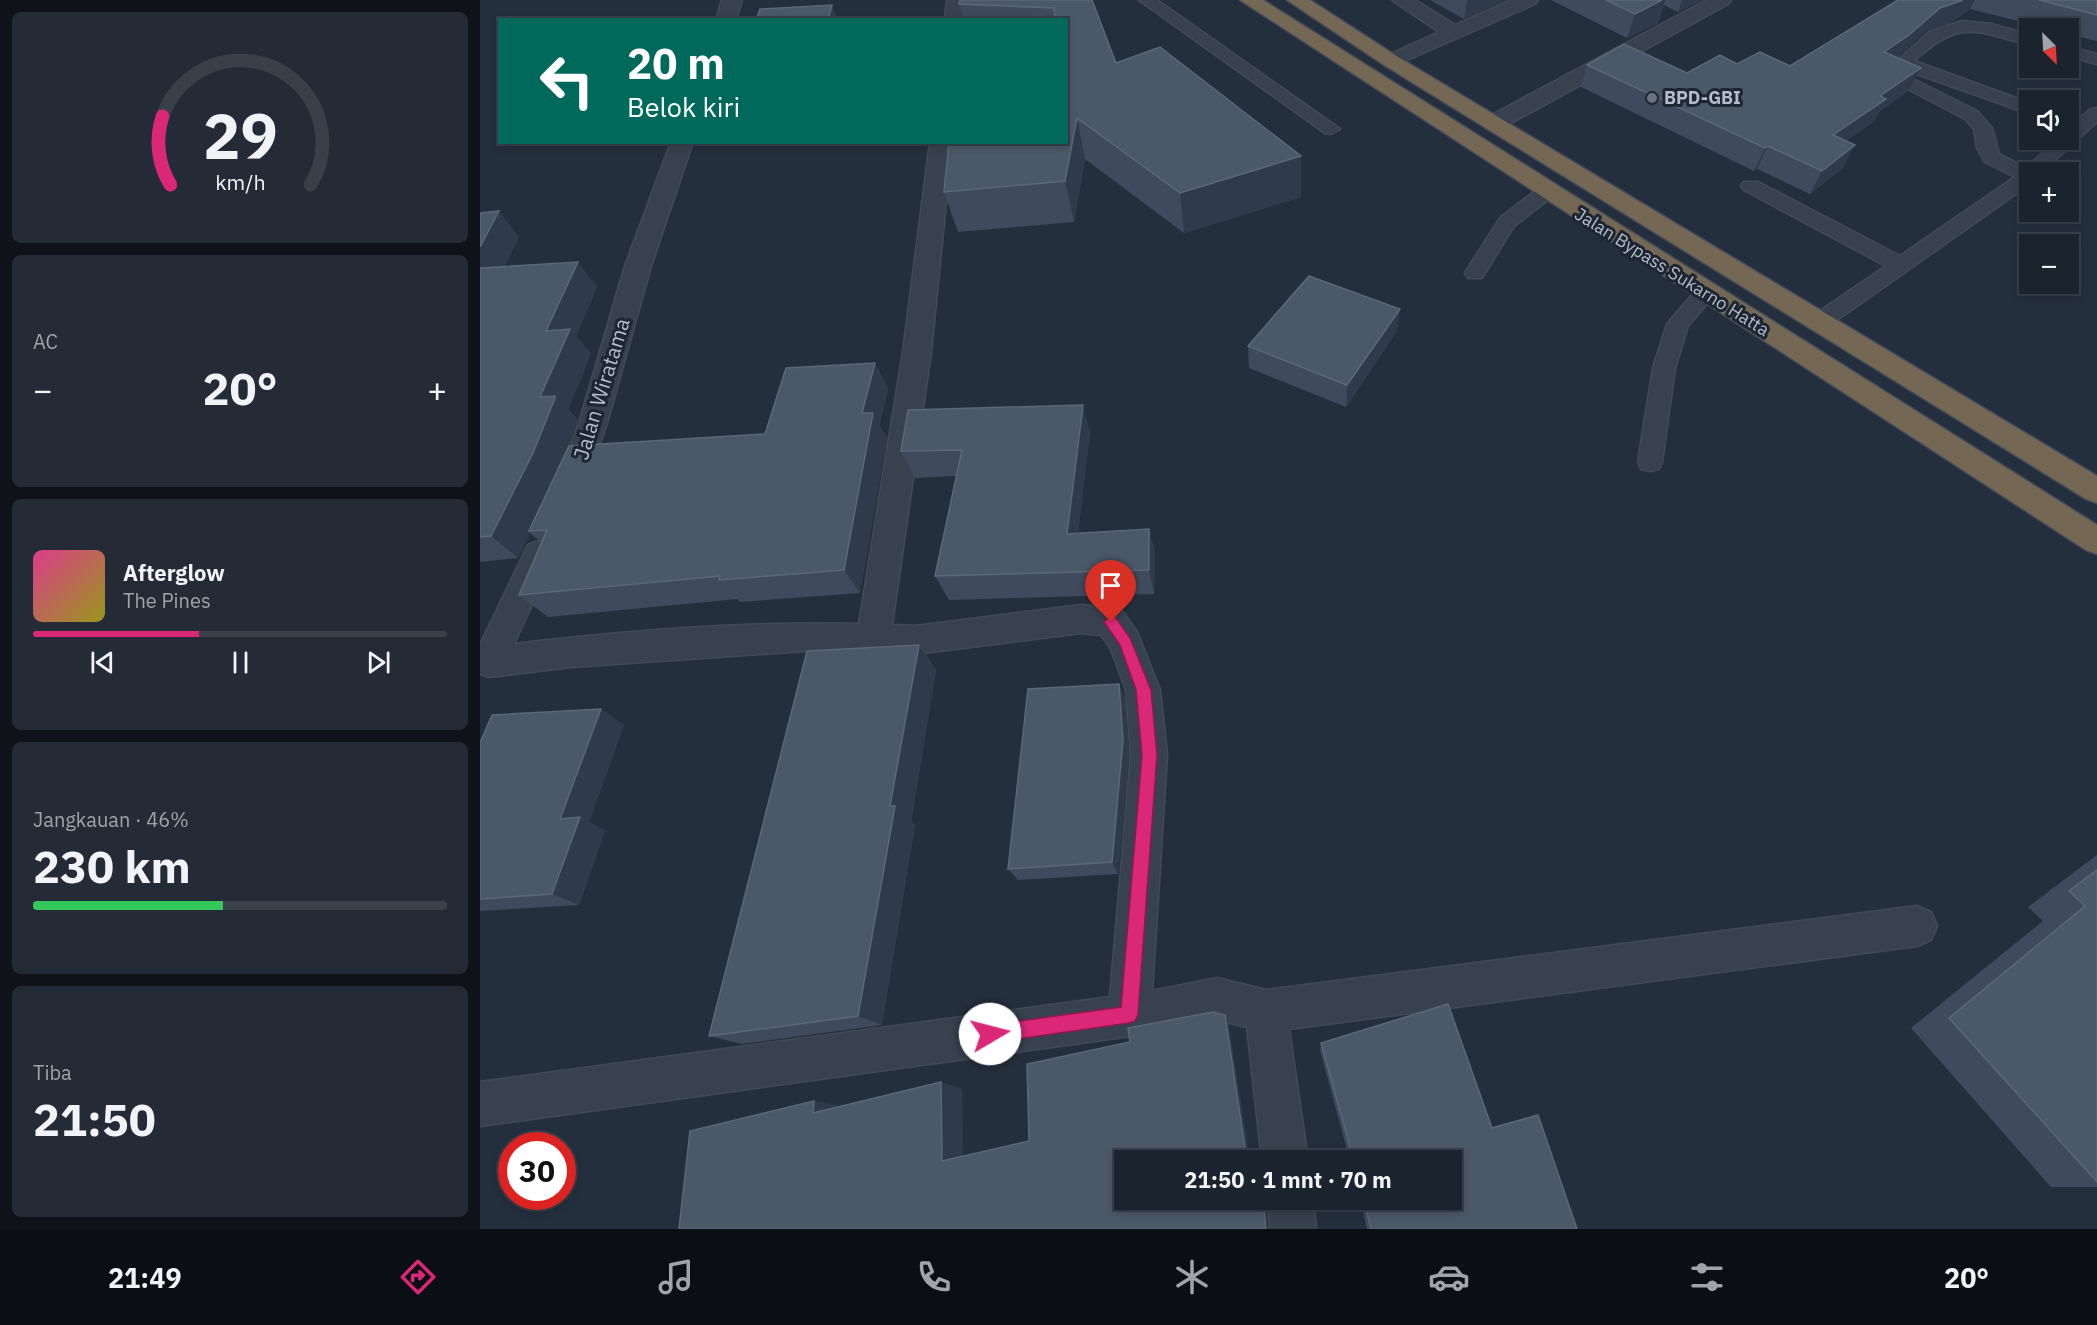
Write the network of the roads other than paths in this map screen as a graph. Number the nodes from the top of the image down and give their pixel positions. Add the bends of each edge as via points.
1 (732, 0) edge
2 (957, 0) edge
3 (1147, 0) edge
4 (1250, 0) edge
5 (1297, 0) edge
6 (1402, 0) edge
7 (1528, 0) edge
8 (1721, 0) edge
9 (727, 18) edge
10 (955, 18) edge
11 (1455, 34) junction
12 (2019, 37) edge
13 (2079, 54) edge
14 (2097, 59) edge
15 (1392, 61) junction
16 (1903, 63) junction
17 (2019, 105) edge
18 (2097, 113) edge
19 (1494, 123) junction
20 (2079, 126) edge
21 (1331, 129) dead end
22 (681, 144) edge
23 (941, 144) edge
24 (2053, 150) edge
25 (2042, 162) edge
26 (2019, 169) edge
27 (2019, 182) edge
28 (1751, 186) dead end
29 (1546, 192) junction
30 (1901, 265) junction
31 (1474, 273) dead end
32 (1704, 292) junction
33 (1819, 322) junction
34 (1650, 462) dead end
35 (2097, 491) edge
36 (2097, 541) edge
37 (873, 638) junction
38 (483, 668) edge
39 (1917, 926) dead end
40 (1266, 1011) junction
41 (1129, 1015) junction
42 (480, 1104) edge
43 (1284, 1150) edge
44 (1291, 1210) edge
45 (1293, 1229) edge

1 - 9 street
2 - 10 street
3 - 21 lane
4 - 29 highway, Jalan Bypass Sukarno Hatta
5 - 15 highway, Jalan Bypass Sukarno Hatta
6 - 11 street
7 - 11 street
8 - 19 street via 1669,18
11 - 15 street
12 - 16 lane via 1966,24 1950,26
13 - 14 lane
15 - 19 highway, Jalan Bypass Sukarno Hatta
16 - 17 lane
16 - 26 lane via 1892,70 1895,75 1971,115 1983,128 1992,158
18 - 20 lane
19 - 33 highway, Jalan Bypass Sukarno Hatta
22 - 38 street, Jalan Wiratama via 638,266 593,423 555,518
23 - 37 street via 917,352
24 - 25 lane
27 - 30 lane
28 - 30 lane
29 - 31 lane via 1507,222
29 - 32 highway, Jalan Bypass Sukarno Hatta
30 - 33 lane
32 - 34 lane via 1678,324 1664,368
32 - 36 highway, Jalan Bypass Sukarno Hatta
33 - 35 highway, Jalan Bypass Sukarno Hatta
37 - 38 street via 806,637 571,652
37 - 41 street via 916,640 1081,619 1111,622 1125,642 1143,690 1149,755
39 - 40 street
40 - 41 street via 1217,999
40 - 43 street
41 - 42 street
44 - 45 street

